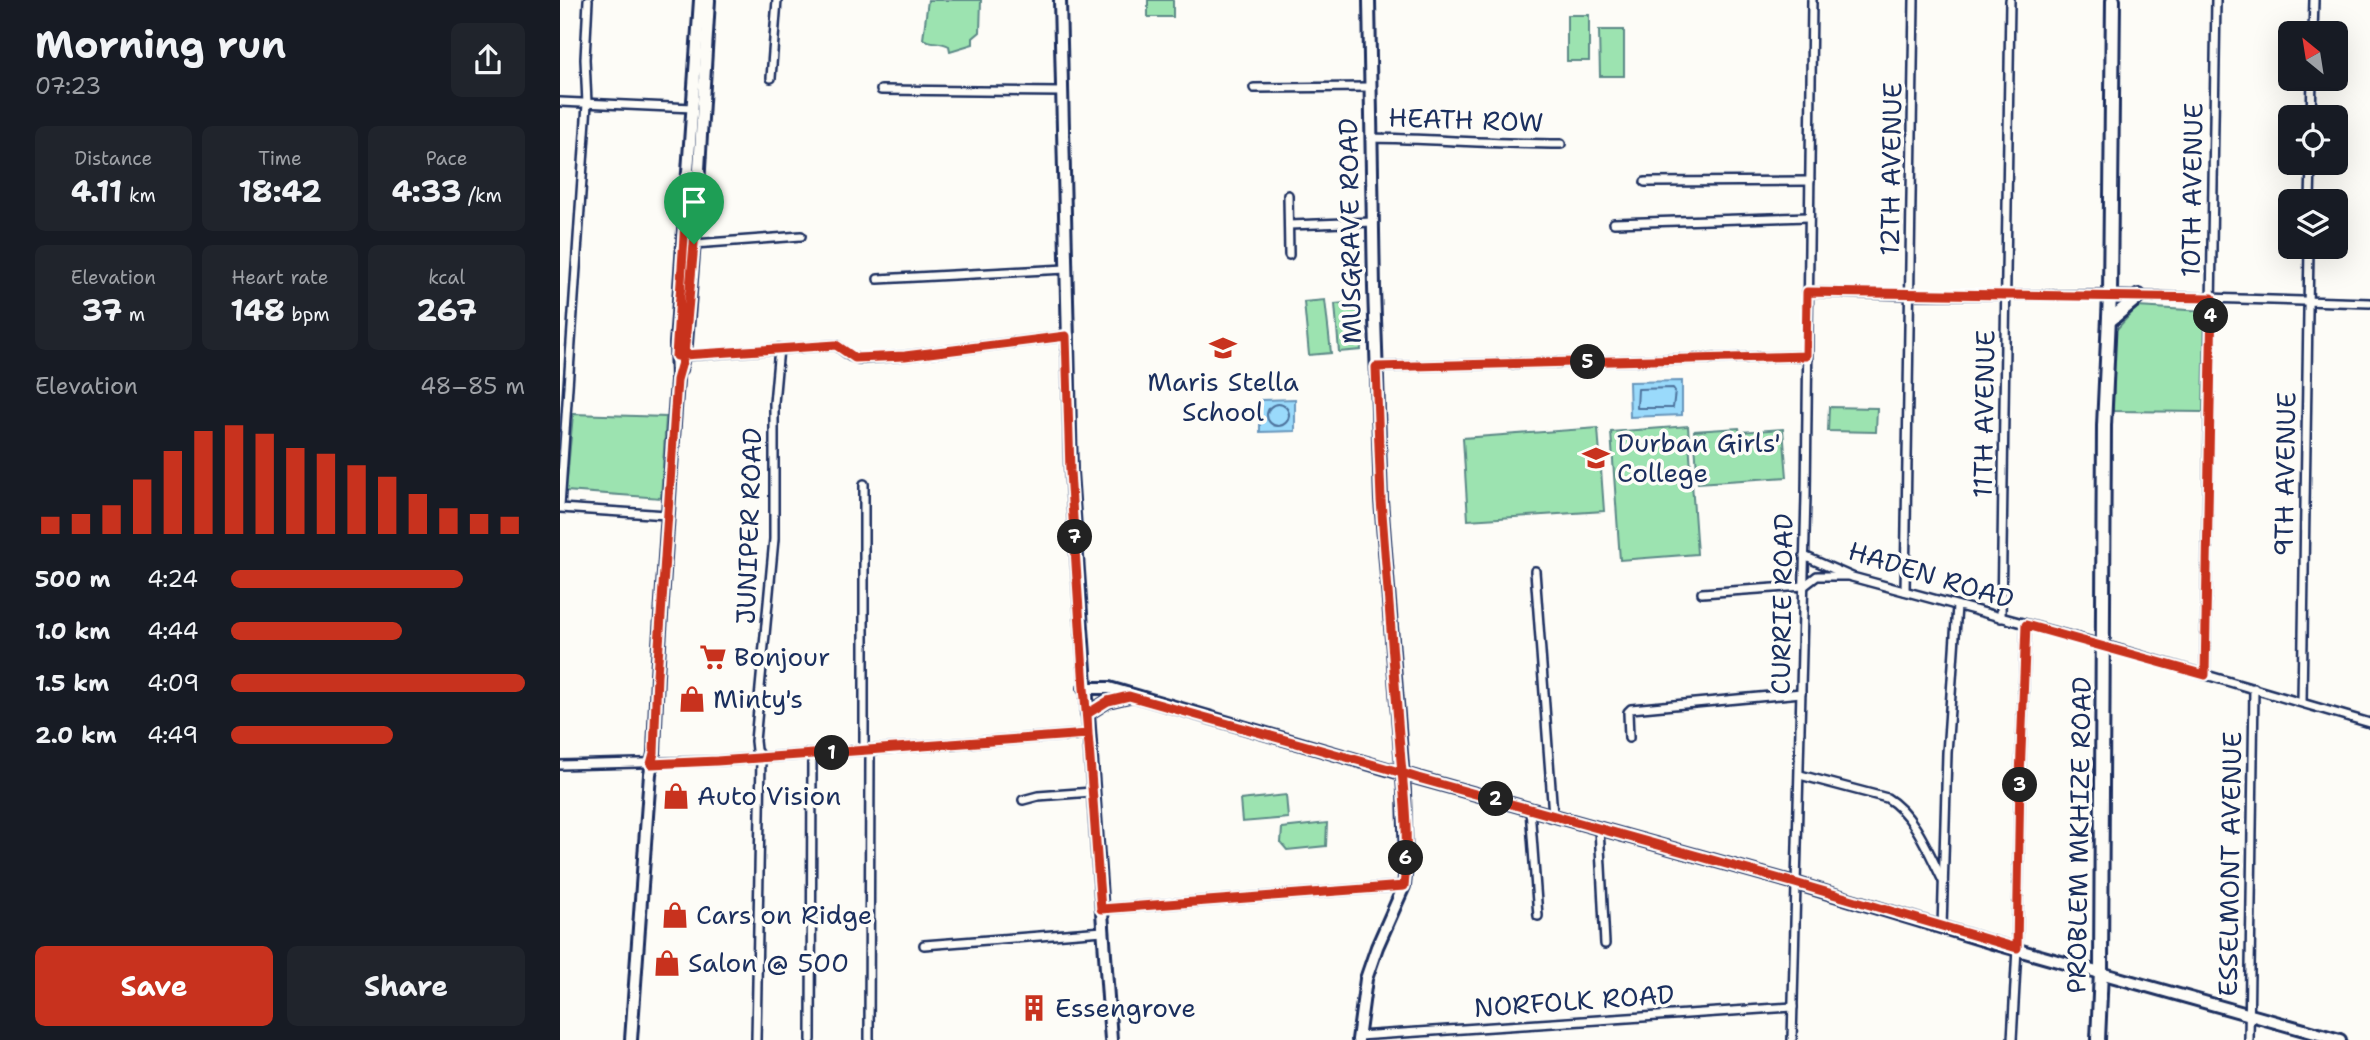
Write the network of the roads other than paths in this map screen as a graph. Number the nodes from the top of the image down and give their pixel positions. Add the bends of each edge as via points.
1 (588, 0) edge
2 (700, 0) edge
3 (709, 0) edge
4 (777, 0) edge
5 (1060, 0) edge
6 (1368, 0) edge
7 (1812, 0) edge
8 (1914, 0) edge
9 (2010, 0) edge
10 (2113, 0) edge
11 (2216, 0) edge
12 (2314, 0) edge
13 (2313, 21) edge
14 (771, 78) dead end
15 (1370, 87) junction
16 (1254, 88) dead end
17 (881, 90) dead end
18 (1062, 92) junction
19 (560, 102) edge
20 (587, 104) junction
21 (693, 108) junction
22 (1371, 138) junction
23 (1561, 144) dead end
24 (693, 177) junction
25 (1810, 181) junction
26 (1645, 182) dead end
27 (1287, 195) dead end
28 (1808, 217) junction
29 (1374, 222) junction
30 (1614, 223) dead end
31 (1289, 225) junction
32 (801, 236) dead end
33 (694, 244) junction
34 (1289, 255) dead end
35 (2309, 259) edge
36 (1066, 269) junction
37 (878, 279) dead end
38 (1807, 292) junction
39 (1910, 295) junction
40 (2110, 295) junction
41 (2007, 296) junction
42 (2139, 296) junction
43 (2212, 298) junction
44 (2308, 302) junction
45 (2370, 303) edge
46 (2109, 321) junction
47 (1066, 336) junction
48 (779, 348) junction
49 (680, 356) junction
50 (1806, 356) junction
51 (1376, 367) junction
52 (864, 484) dead end
53 (560, 507) edge
54 (667, 515) junction
55 (1804, 556) junction
56 (1535, 571) dead end
57 (1852, 577) junction
58 (1804, 586) junction
59 (1905, 591) junction
60 (1702, 593) dead end
61 (1957, 606) junction
62 (2001, 618) junction
63 (2026, 625) junction
64 (2104, 645) junction
65 (2205, 675) junction
66 (1084, 688) junction
67 (2254, 688) junction
68 (1801, 693) junction
69 (1129, 696) junction
70 (2302, 702) junction
71 (1087, 714) junction
72 (2370, 723) edge
73 (1088, 734) junction
74 (1629, 738) dead end
75 (867, 750) junction
76 (812, 754) junction
77 (761, 758) junction
78 (651, 764) junction
79 (560, 765) edge
80 (1402, 773) junction
81 (1800, 775) junction
82 (1092, 792) junction
83 (1023, 800) dead end
84 (1530, 809) junction
85 (1553, 815) junction
86 (1599, 828) junction
87 (1943, 882) junction
88 (1795, 883) junction
89 (1404, 886) junction
90 (1101, 909) junction
91 (1538, 916) dead end
92 (1942, 928) junction
93 (1102, 931) junction
94 (1605, 944) dead end
95 (924, 945) dead end
96 (2017, 948) junction
97 (2101, 971) junction
98 (1793, 1007) junction
99 (2249, 1014) junction
100 (1358, 1038) edge
101 (631, 1040) edge
102 (756, 1040) edge
103 (811, 1040) edge
104 (869, 1040) edge
105 (1111, 1040) edge
106 (1793, 1040) edge
107 (2012, 1040) edge
108 (2098, 1040) edge
109 (2249, 1040) edge
110 (2340, 1040) edge

1 - 20 street
2 - 21 street
3 - 24 street
4 - 14 street
5 - 18 street
6 - 15 street, MUSGRAVE ROAD
7 - 25 street, CURRIE ROAD
8 - 39 street, 12TH AVENUE
9 - 41 street, 11TH AVENUE
10 - 40 main road, PROBLEM MKHIZE ROAD
11 - 43 street, 10TH AVENUE
12 - 13 street
15 - 16 street
15 - 22 street, MUSGRAVE ROAD
17 - 18 street
18 - 36 street
19 - 20 street
20 - 21 street
20 - 53 street
21 - 24 street
22 - 23 street, HEATH ROW
22 - 29 street, MUSGRAVE ROAD
24 - 33 street
24 - 49 street
25 - 26 street
25 - 28 street, CURRIE ROAD
27 - 31 street
28 - 30 street
28 - 38 street, CURRIE ROAD
29 - 31 street
29 - 51 street, MUSGRAVE ROAD
31 - 34 street
32 - 33 street
33 - 49 street
35 - 44 street, 9TH AVENUE
36 - 37 street
36 - 47 street
38 - 39 street
38 - 50 street, CURRIE ROAD
39 - 41 street
39 - 59 street, 12TH AVENUE
40 - 41 street
40 - 42 street
40 - 46 main road, PROBLEM MKHIZE ROAD
41 - 62 street, 11TH AVENUE
42 - 43 street
42 - 46 main road
43 - 44 street
43 - 65 street, 10TH AVENUE
44 - 45 street
44 - 70 street, 9TH AVENUE
46 - 64 main road, PROBLEM MKHIZE ROAD
47 - 48 street via 859,359 836,345
47 - 66 street
48 - 49 street
48 - 77 street, JUNIPER ROAD via 774,403 774,539 755,741
49 - 54 street
50 - 51 street
50 - 55 street, CURRIE ROAD
51 - 80 street, MUSGRAVE ROAD via 1381,500
52 - 75 street
53 - 54 street
54 - 78 street
55 - 57 street, HADEN ROAD
55 - 58 street, CURRIE ROAD
56 - 85 street
57 - 58 street via 1817,576
57 - 59 street, HADEN ROAD
58 - 60 street
58 - 68 street, CURRIE ROAD
59 - 61 street, HADEN ROAD
61 - 62 street, HADEN ROAD
61 - 87 street
62 - 63 street, HADEN ROAD
63 - 64 street, HADEN ROAD
63 - 96 street
64 - 65 street, HADEN ROAD
64 - 97 main road, PROBLEM MKHIZE ROAD
65 - 67 street, HADEN ROAD
66 - 69 street via 1109,688
66 - 71 street
67 - 70 street, HADEN ROAD
67 - 99 street, ESSELMONT AVENUE
68 - 74 street via 1631,709
68 - 81 street, CURRIE ROAD
69 - 71 street via 1108,701
69 - 80 street
70 - 72 street, HADEN ROAD
71 - 73 street
73 - 75 street
73 - 82 street
75 - 76 street
75 - 104 street
76 - 77 street
76 - 103 street
77 - 78 street
77 - 102 street, JUNIPER ROAD
78 - 79 street
78 - 101 street
80 - 84 street
80 - 89 street, MUSGRAVE ROAD
81 - 87 street via 1894,802
81 - 88 street, CURRIE ROAD
82 - 83 street
82 - 90 street
84 - 85 street
84 - 91 street
85 - 86 street
86 - 88 street
86 - 94 street
87 - 92 street
88 - 92 street
88 - 98 street, CURRIE ROAD
89 - 90 street
89 - 100 street, MUSGRAVE ROAD via 1366,979
90 - 93 street
92 - 96 street
93 - 95 street
93 - 105 street
96 - 97 street
96 - 107 street
97 - 99 street
97 - 108 main road, PROBLEM MKHIZE ROAD
98 - 100 street, NORFOLK ROAD
98 - 106 street, CURRIE ROAD
99 - 109 street, ESSELMONT AVENUE
99 - 110 street

